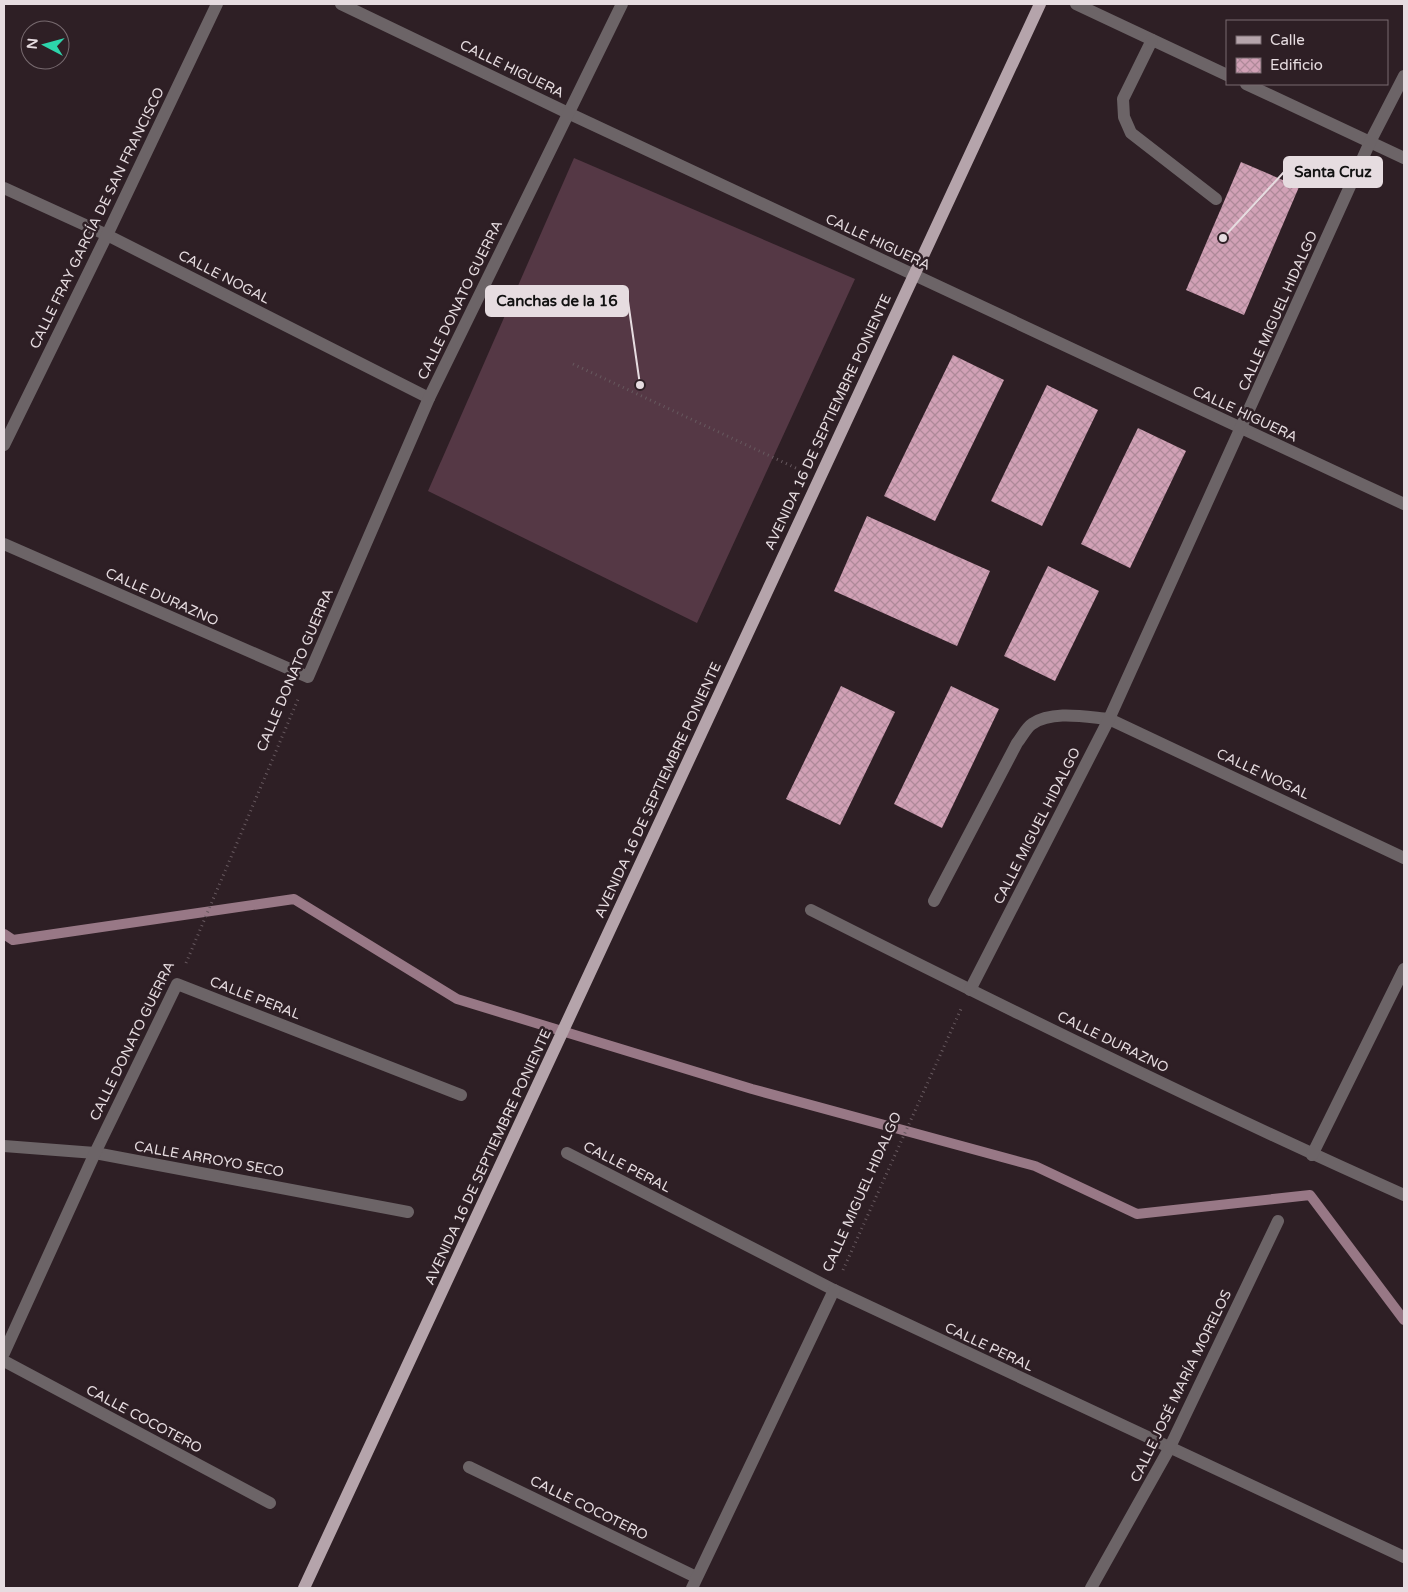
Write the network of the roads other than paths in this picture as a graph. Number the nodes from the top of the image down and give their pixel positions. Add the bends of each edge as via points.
1 (217, 4) edge
2 (341, 4) edge
3 (622, 4) edge
4 (1040, 4) edge
5 (1076, 4) edge
6 (1152, 40) junction
7 (1226, 75) edge
8 (1404, 76) edge
9 (1248, 85) edge
10 (568, 112) junction
11 (1370, 142) junction
12 (1404, 158) edge
13 (4, 188) edge
14 (1216, 199) dead end
15 (107, 235) junction
16 (913, 274) junction
17 (429, 398) junction
18 (1241, 429) junction
19 (4, 445) edge
20 (1404, 504) edge
21 (4, 544) edge
22 (308, 677) joint
23 (1109, 719) junction
24 (1404, 858) edge
25 (934, 901) dead end
26 (812, 910) dead end
27 (1404, 969) edge
28 (177, 984) joint
29 (970, 990) junction
30 (461, 1095) dead end
31 (4, 1146) edge
32 (94, 1153) junction
33 (566, 1153) dead end
34 (1312, 1154) junction
35 (1404, 1195) edge
36 (408, 1212) dead end
37 (1278, 1221) dead end
38 (834, 1290) junction
39 (4, 1353) edge
40 (4, 1361) edge
41 (1169, 1449) junction
42 (469, 1467) dead end
43 (270, 1503) dead end
44 (1404, 1557) edge
45 (694, 1583) edge
46 (304, 1588) edge
47 (1091, 1588) edge

1 - 15 street, CALLE FRAY GARCÍA DE SAN FRANCISCO
2 - 10 street, CALLE HIGUERA
3 - 10 street, CALLE DONATO GUERRA
4 - 16 main road, AVENIDA 16 DE SEPTIEMBRE PONIENTE
5 - 6 street
6 - 7 street
6 - 14 street via 1122,99 1124,117 1131,133
8 - 11 street, CALLE MIGUEL HIDALGO
9 - 11 street
10 - 16 street, CALLE HIGUERA
10 - 17 street, CALLE DONATO GUERRA
11 - 12 street
11 - 18 street, CALLE MIGUEL HIDALGO
13 - 15 street, CALLE NOGAL
15 - 17 street, CALLE NOGAL
15 - 19 street, CALLE FRAY GARCÍA DE SAN FRANCISCO
16 - 18 street, CALLE HIGUERA
16 - 46 main road, AVENIDA 16 DE SEPTIEMBRE PONIENTE
17 - 22 street, CALLE DONATO GUERRA
18 - 20 street, CALLE HIGUERA
18 - 23 street, CALLE MIGUEL HIDALGO
21 - 22 street, CALLE DURAZNO
23 - 24 street, CALLE NOGAL
23 - 25 street via 1065,716 1032,724 1017,743
23 - 29 street, CALLE MIGUEL HIDALGO
26 - 29 street, CALLE DURAZNO
27 - 34 street
28 - 30 street, CALLE PERAL
28 - 32 street, CALLE DONATO GUERRA
29 - 34 street, CALLE DURAZNO
31 - 32 street, CALLE ARROYO SECO
32 - 36 street, CALLE ARROYO SECO
32 - 39 street, CALLE DONATO GUERRA
33 - 38 street, CALLE PERAL
34 - 35 street, CALLE DURAZNO
37 - 41 street, CALLE JOSÉ MARÍA MORELOS
38 - 41 street, CALLE PERAL
38 - 45 street, CALLE MIGUEL HIDALGO
40 - 43 street, CALLE COCOTERO
41 - 44 street, CALLE PERAL
41 - 47 street, CALLE JOSÉ MARÍA MORELOS
42 - 45 street, CALLE COCOTERO

